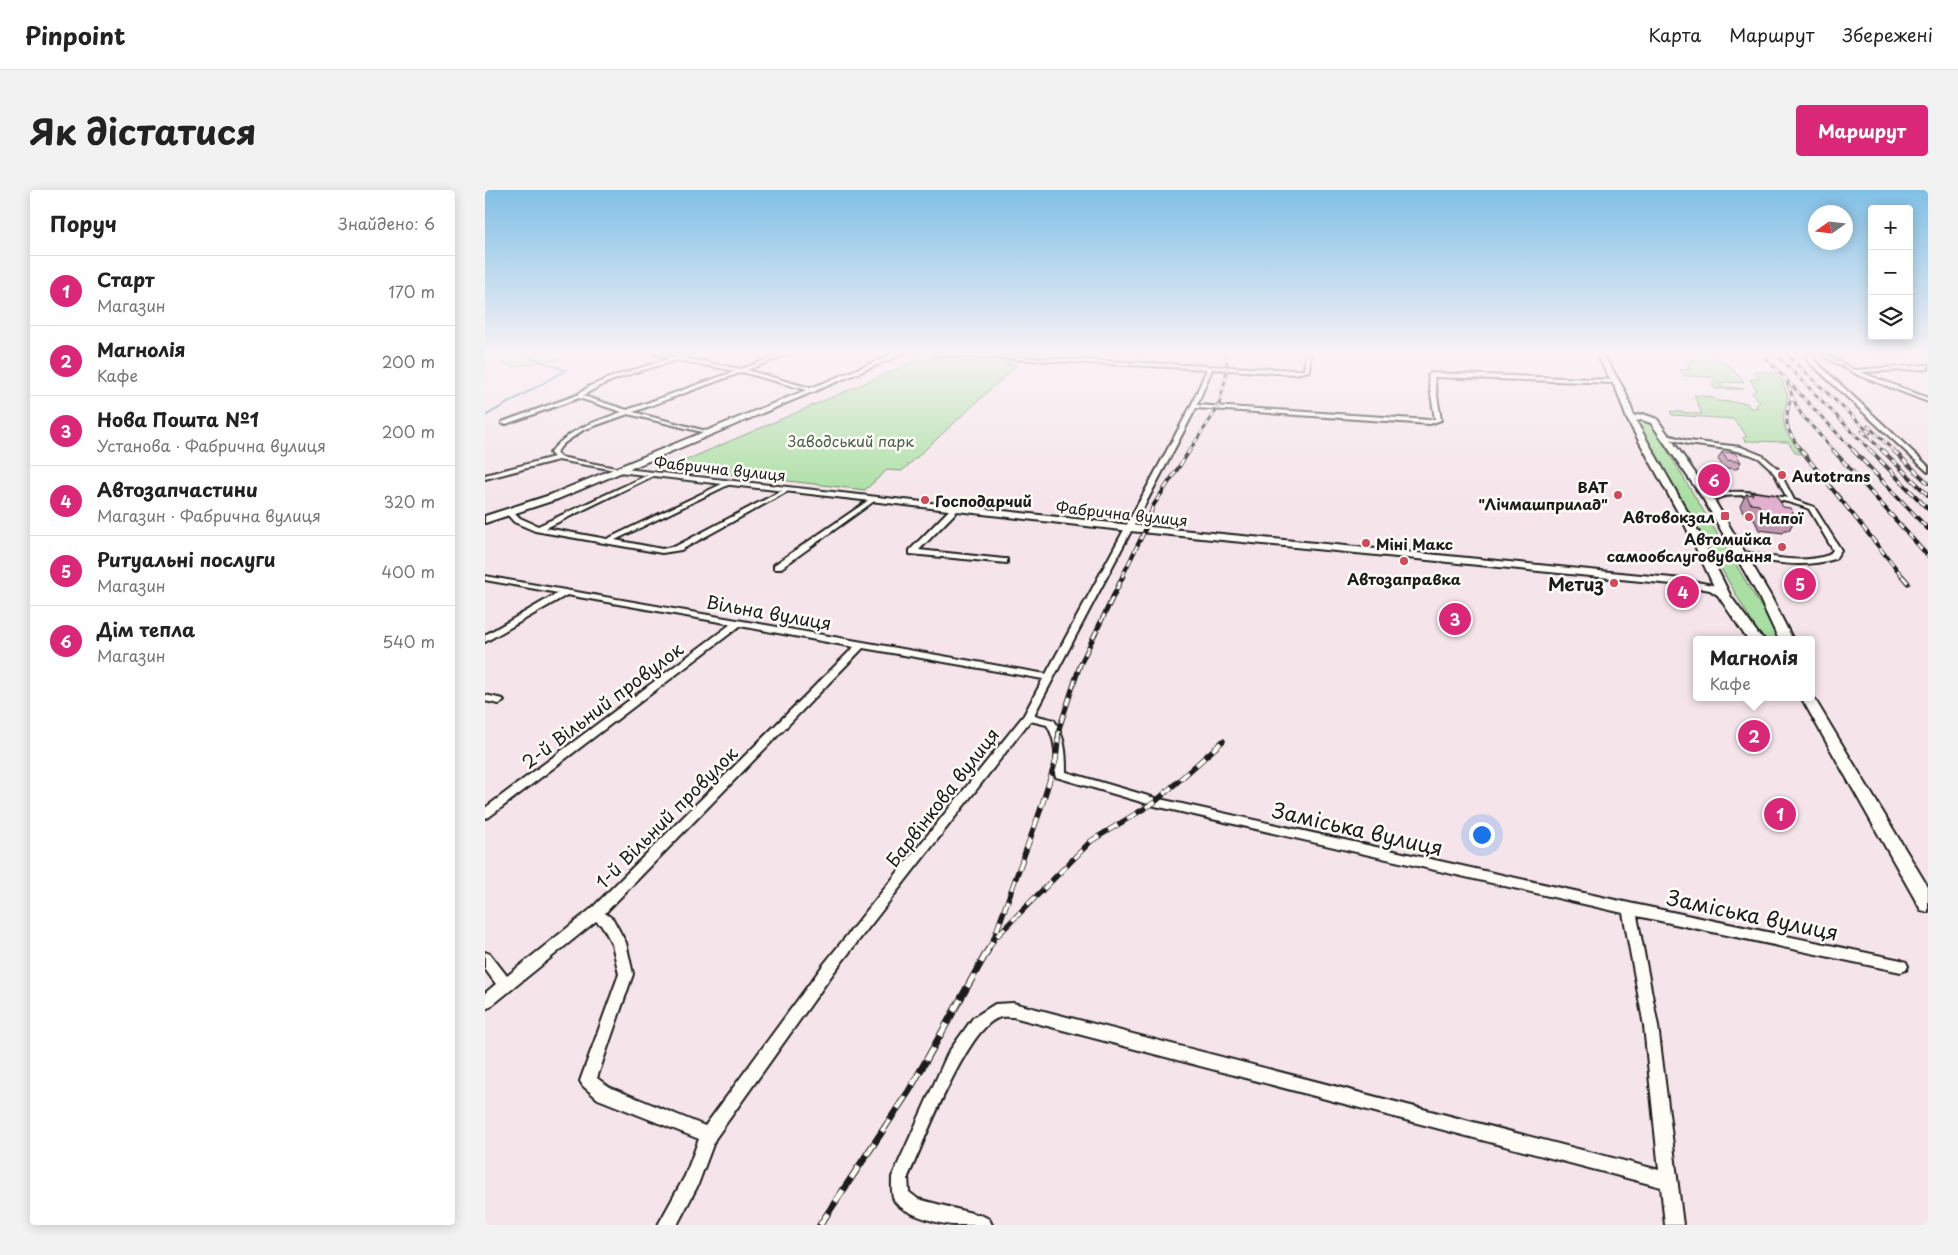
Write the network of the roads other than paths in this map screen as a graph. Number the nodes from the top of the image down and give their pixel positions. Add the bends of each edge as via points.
1 (562, 402) edge
2 (598, 402) edge
3 (653, 402) edge
4 (784, 402) edge
5 (1196, 402) edge
6 (1435, 402) edge
7 (1624, 402) edge
8 (1635, 402) edge
9 (1855, 402) edge
10 (1194, 406) junction
11 (627, 412) junction
12 (1631, 419) junction
13 (1654, 421) junction
14 (504, 423) dead end
15 (708, 433) junction
16 (1664, 436) junction
17 (558, 458) junction
18 (619, 470) junction
19 (1928, 470) edge
20 (652, 475) junction
21 (485, 477) edge
22 (728, 483) junction
23 (787, 490) junction
24 (874, 499) junction
25 (1709, 500) junction
26 (1791, 500) junction
27 (955, 509) junction
28 (510, 513) junction
29 (485, 520) edge
30 (1130, 528) junction
31 (538, 529) junction
32 (610, 540) junction
33 (1738, 553) junction
34 (1004, 561) dead end
35 (777, 567) dead end
36 (1712, 572) junction
37 (485, 578) edge
38 (1703, 583) junction
39 (567, 592) junction
40 (1725, 596) junction
41 (738, 622) junction
42 (1754, 636) edge
43 (1784, 636) edge
44 (485, 639) edge
45 (861, 646) junction
46 (1048, 676) junction
47 (485, 698) edge
48 (499, 701) dead end
49 (1810, 701) edge
50 (1028, 717) junction
51 (485, 814) edge
52 (1928, 904) edge
53 (1629, 909) junction
54 (596, 913) junction
55 (485, 958) edge
56 (1901, 966) dead end
57 (505, 985) junction
58 (485, 1002) edge
59 (708, 1135) junction
60 (1669, 1181) junction
61 (667, 1225) edge
62 (983, 1225) edge
63 (1675, 1225) edge

1 - 14 street
2 - 11 street
3 - 11 street
4 - 15 main road
5 - 10 street, Барвінкова вулиця
6 - 10 street via 1438,420 1433,422
7 - 12 main road
8 - 13 main road
9 - 19 street
10 - 30 street, Барвінкова вулиця
11 - 15 street
11 - 17 street via 581,429 553,453
12 - 13 main road
12 - 36 main road via 1690,525
13 - 16 main road
15 - 18 main road
16 - 25 main road
16 - 26 street via 1679,442 1739,450 1762,457 1776,471
17 - 18 street, Фабрична вулиця
17 - 21 street
18 - 20 street, Фабрична вулиця
18 - 28 main road
20 - 22 street, Фабрична вулиця
20 - 31 street
22 - 23 street, Фабрична вулиця
22 - 32 street
23 - 24 street, Фабрична вулиця
23 - 32 street via 678,548 662,551
24 - 27 street, Фабрична вулиця
24 - 35 street
25 - 26 street via 1725,494
25 - 33 main road
26 - 33 street via 1812,508 1837,550 1832,557 1807,561 1777,560
27 - 30 street, Фабрична вулиця
27 - 34 street via 913,552
28 - 29 main road
28 - 31 street via 517,520
30 - 38 street, Фабрична вулиця
30 - 46 street, Барвінкова вулиця
31 - 32 street
33 - 43 main road
36 - 38 street
36 - 40 main road
37 - 39 street, Вільна вулиця
38 - 40 street, Фабрична вулиця
39 - 41 street, Вільна вулиця
39 - 44 street
40 - 42 main road
41 - 45 street, Вільна вулиця
41 - 51 street, 2-й Вільний провулок
45 - 46 street, Вільна вулиця
45 - 54 street, 1-й Вільний провулок
46 - 50 street, Барвінкова вулиця
47 - 48 street
49 - 52 main road
50 - 53 street, Заміська вулиця via 1050,722 1059,734 1060,774 1155,802
50 - 59 street, Барвінкова вулиця via 829,968
53 - 56 street, Заміська вулиця
53 - 60 street via 1651,1026
54 - 57 street, 1-й Вільний провулок
54 - 59 street via 608,923 619,943 625,974 588,1081 604,1093
55 - 57 street
57 - 58 street, 1-й Вільний провулок
59 - 61 street, Барвінкова вулиця via 689,1190
60 - 62 street via 1013,1010 995,1011 978,1023 953,1058 900,1177 901,1196 914,1206
60 - 63 street

